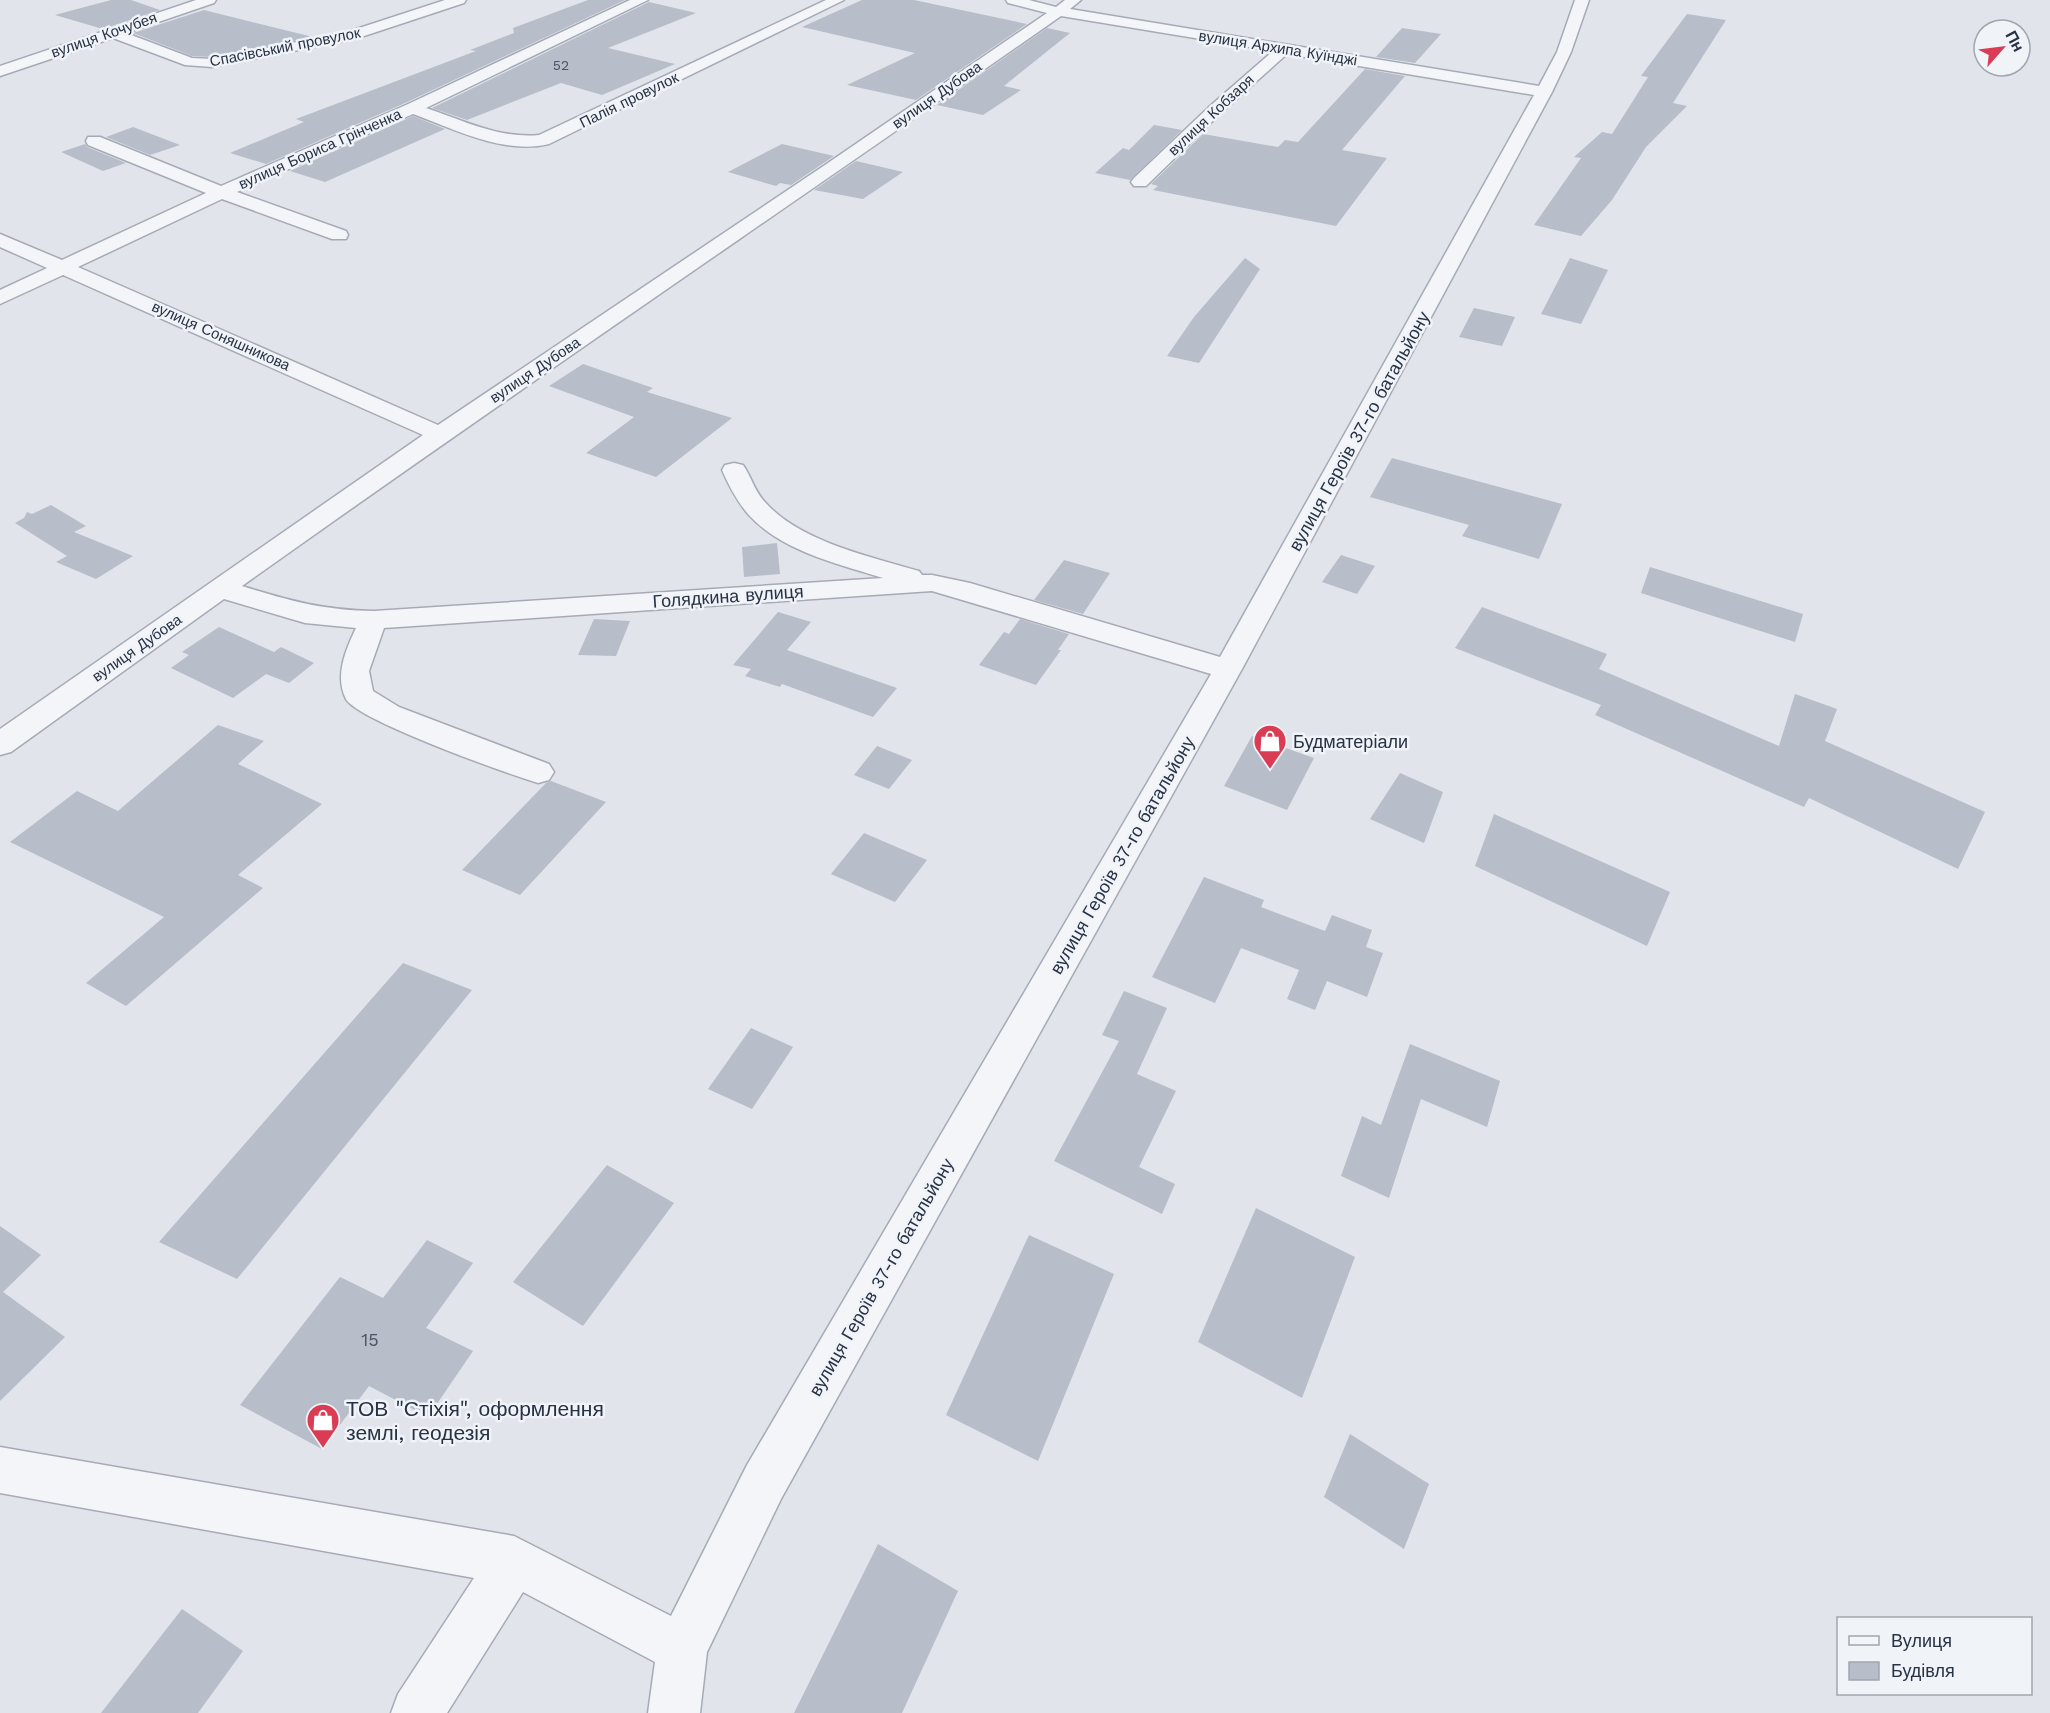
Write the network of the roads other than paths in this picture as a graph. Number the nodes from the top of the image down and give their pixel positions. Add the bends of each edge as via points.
1 (209, 0) edge
2 (459, 0) edge
3 (641, 0) edge
4 (837, 0) edge
5 (1013, 0) edge
6 (1582, 0) edge
7 (1065, 6) edge
8 (111, 32) junction
9 (1284, 49) junction
10 (0, 71) edge
11 (1544, 92) junction
12 (412, 108) junction
13 (94, 141) dead end
14 (1140, 182) dead end
15 (220, 192) junction
16 (339, 235) dead end
17 (0, 240) edge
18 (67, 267) junction
19 (0, 298) edge
20 (440, 434) junction
21 (734, 470) dead end
22 (932, 583) junction
23 (221, 589) junction
24 (374, 620) junction
25 (1228, 669) junction
26 (0, 744) edge
27 (538, 772) dead end
28 (0, 1470) edge
29 (514, 1561) junction
30 (682, 1649) junction
31 (417, 1713) edge
32 (674, 1713) edge

1 - 8 street, вулиця Кочубея
2 - 8 street, Спасівський провулок via 350,36 204,64
3 - 12 street, вулиця Бориса Грінченка
4 - 12 street, Палія провулок via 543,140 507,139
5 - 7 street, вулиця Архипа Куїнджі
6 - 11 street, вулиця Героїв 37-го батальйону
7 - 9 street, вулиця Архипа Куїнджі
7 - 20 street, вулиця Дубова
8 - 10 street, вулиця Кочубея
9 - 11 street, вулиця Архипа Куїнджі
9 - 14 street, вулиця Кобзаря
11 - 25 street, вулиця Героїв 37-го батальйону
12 - 15 street, вулиця Бориса Грінченка
13 - 15 street
15 - 16 street
15 - 18 street, вулиця Бориса Грінченка
17 - 18 street, вулиця Соняшникова
18 - 19 street, вулиця Бориса Грінченка
18 - 20 street, вулиця Соняшникова
20 - 23 street, вулиця Дубова
21 - 22 street via 761,513 806,541
22 - 24 street, Голядкина вулиця
22 - 25 street, Голядкина вулиця
23 - 24 street, Голядкина вулиця via 304,614
23 - 26 street, вулиця Дубова
24 - 27 street via 356,672 359,696 388,714
25 - 30 street, вулиця Героїв 37-го батальйону via 764,1482
28 - 29 street
29 - 30 street
29 - 31 street
30 - 32 street, вулиця Героїв 37-го батальйону

